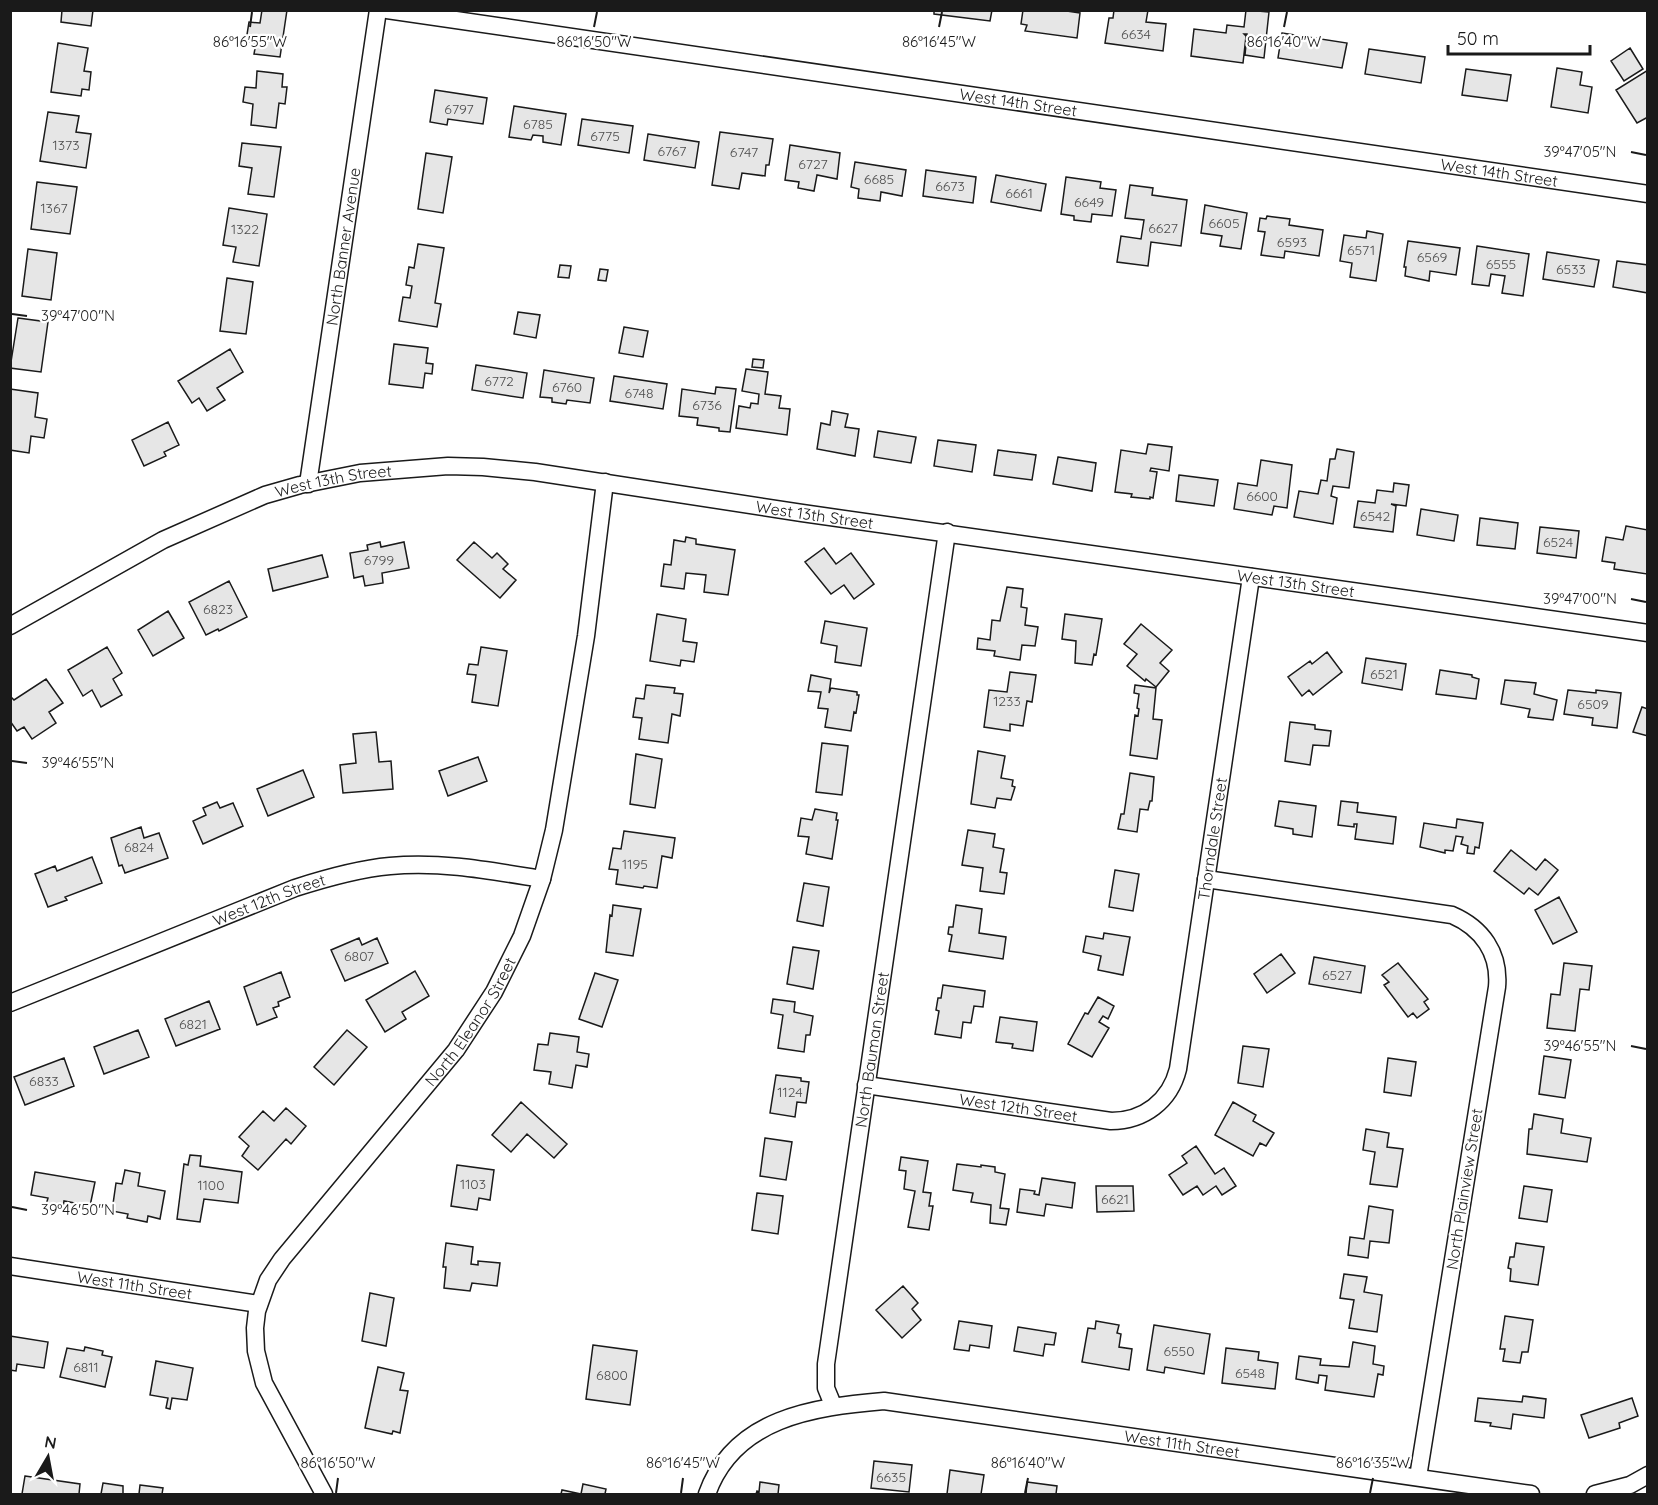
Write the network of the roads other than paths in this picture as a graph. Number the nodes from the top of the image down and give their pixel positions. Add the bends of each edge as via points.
1 (378, 10) edge
2 (387, 10) edge
3 (1647, 194) edge
4 (605, 482) junction
5 (308, 484) junction
6 (946, 532) junction
7 (1251, 577) junction
8 (10, 626) edge
9 (1647, 633) edge
10 (542, 879) junction
11 (1206, 879) junction
12 (10, 1003) edge
13 (866, 1085) junction
14 (1165, 1098) joint
15 (10, 1266) edge
16 (259, 1304) junction
17 (833, 1406) junction
18 (1647, 1474) edge
19 (1419, 1477) junction
20 (324, 1494) edge
21 (707, 1494) edge
22 (1531, 1494) edge
23 (1595, 1494) edge

1 - 5 street, North Banner Avenue
2 - 3 street, West 14th Street
4 - 5 street, West 13th Street via 448,466 378,471
4 - 6 street, West 13th Street
4 - 10 street, North Eleanor Street via 584,647 554,830
5 - 8 street, West 13th Street via 265,495 188,527
6 - 7 street, West 13th Street
6 - 13 street, North Bauman Street
7 - 9 street, West 13th Street
7 - 11 street, Thorndale Street
10 - 12 street, West 12th Street via 428,865 392,865 338,874
10 - 16 street, North Eleanor Street via 514,952 466,1036 282,1259
11 - 14 street, Thorndale Street via 1178,1069
11 - 19 street, North Plainview Street via 1457,917 1483,936 1493,954 1498,978
13 - 14 street, West 12th Street via 1111,1121 1144,1114
13 - 17 street, North Bauman Street via 825,1372
15 - 16 street, West 11th Street
16 - 20 street, North Eleanor Street via 255,1344 261,1375
17 - 19 street, West 11th Street via 884,1401
17 - 21 street via 801,1413 740,1443
18 - 23 street via 1630,1485
19 - 22 street, West 11th Street

